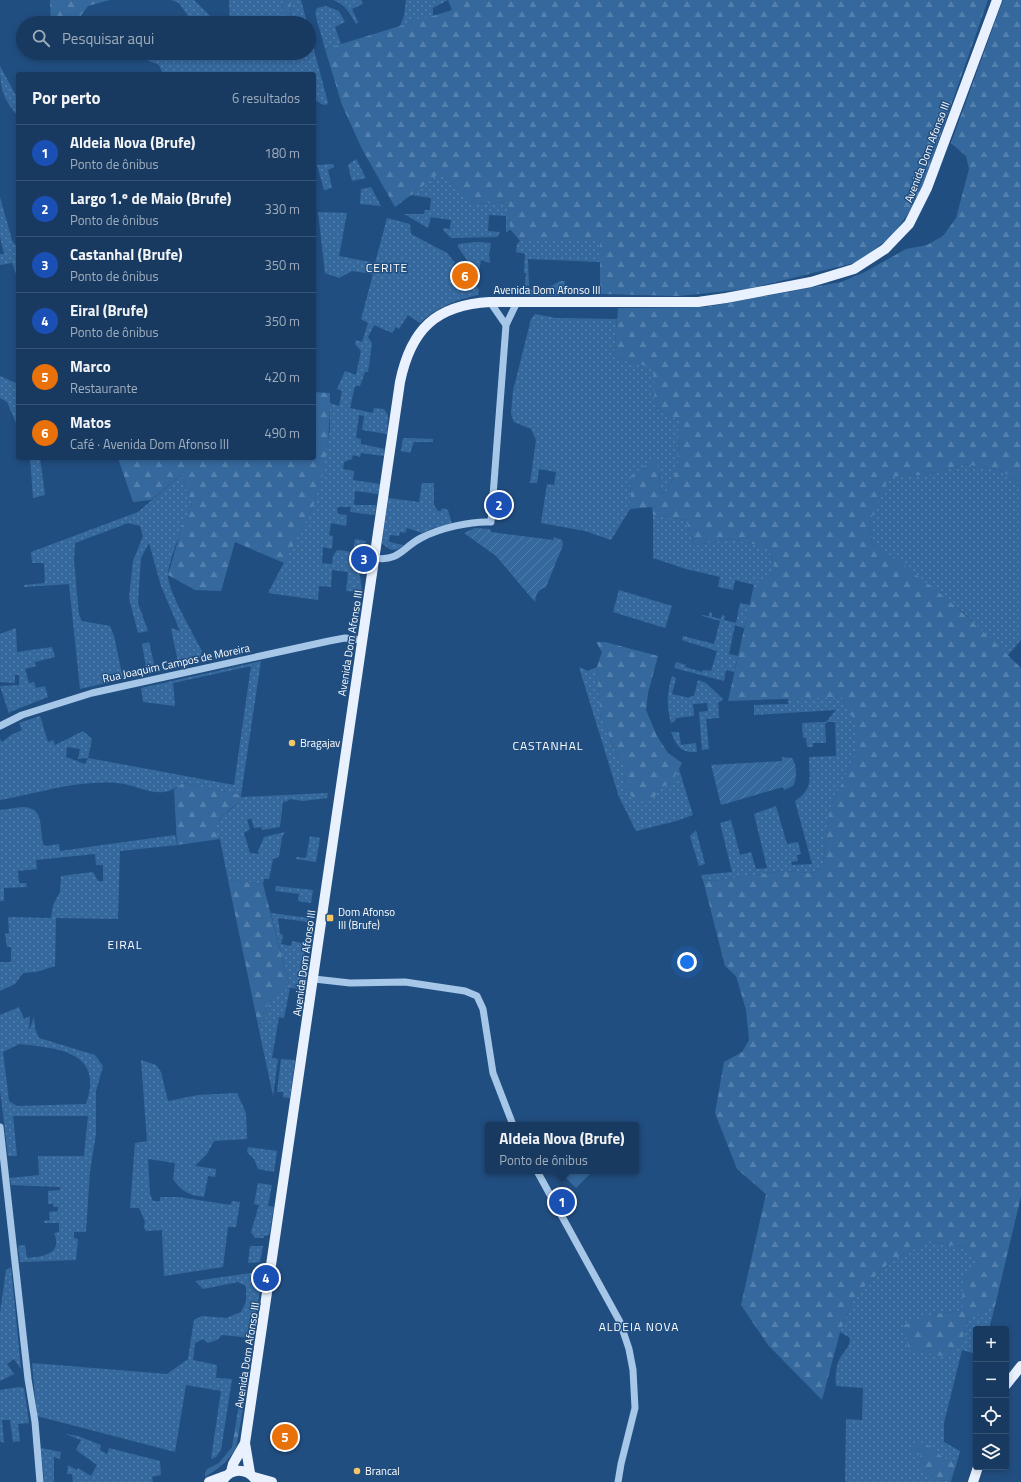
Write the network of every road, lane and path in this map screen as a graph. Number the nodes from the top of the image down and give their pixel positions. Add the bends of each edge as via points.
1 (997, 0) edge
2 (490, 302) junction
3 (518, 302) junction
4 (506, 325) junction
5 (375, 558) junction
6 (362, 640) junction
7 (0, 726) edge
8 (314, 979) junction
9 (512, 1122) edge
10 (0, 1127) edge
11 (540, 1174) edge
12 (1021, 1366) edge
13 (1009, 1381) edge
14 (245, 1443) junction
15 (977, 1470) edge
16 (226, 1477) edge
17 (254, 1478) edge
18 (40, 1482) edge
19 (209, 1482) edge
20 (272, 1482) edge
21 (618, 1482) edge
22 (972, 1482) edge

1 - 3 main road, Avenida Dom Afonso III via 927,188 913,218 890,245 854,269 804,283 698,302
2 - 3 main road, Avenida Dom Afonso III
2 - 4 street
2 - 5 main road, Avenida Dom Afonso III via 458,306 440,314 422,328 409,350 400,382
3 - 4 street
4 - 5 street via 491,522 479,521 442,530 420,538 393,558
5 - 6 main road, Avenida Dom Afonso III
6 - 7 street, Rua Joaquim Campos de Moreira via 329,640 92,693 22,715
6 - 8 main road, Avenida Dom Afonso III
8 - 9 street via 350,983 405,982 465,991 477,996 482,1009 493,1073
8 - 14 main road, Avenida Dom Afonso III
10 - 18 street
11 - 21 street via 620,1322 629,1349 634,1370 635,1408
12 - 13 main road
14 - 16 main road, Avenida Dom Afonso III
14 - 17 main road, Avenida Dom Afonso III
15 - 22 main road
16 - 17 main road via 241,1470
16 - 19 main road
17 - 20 main road

